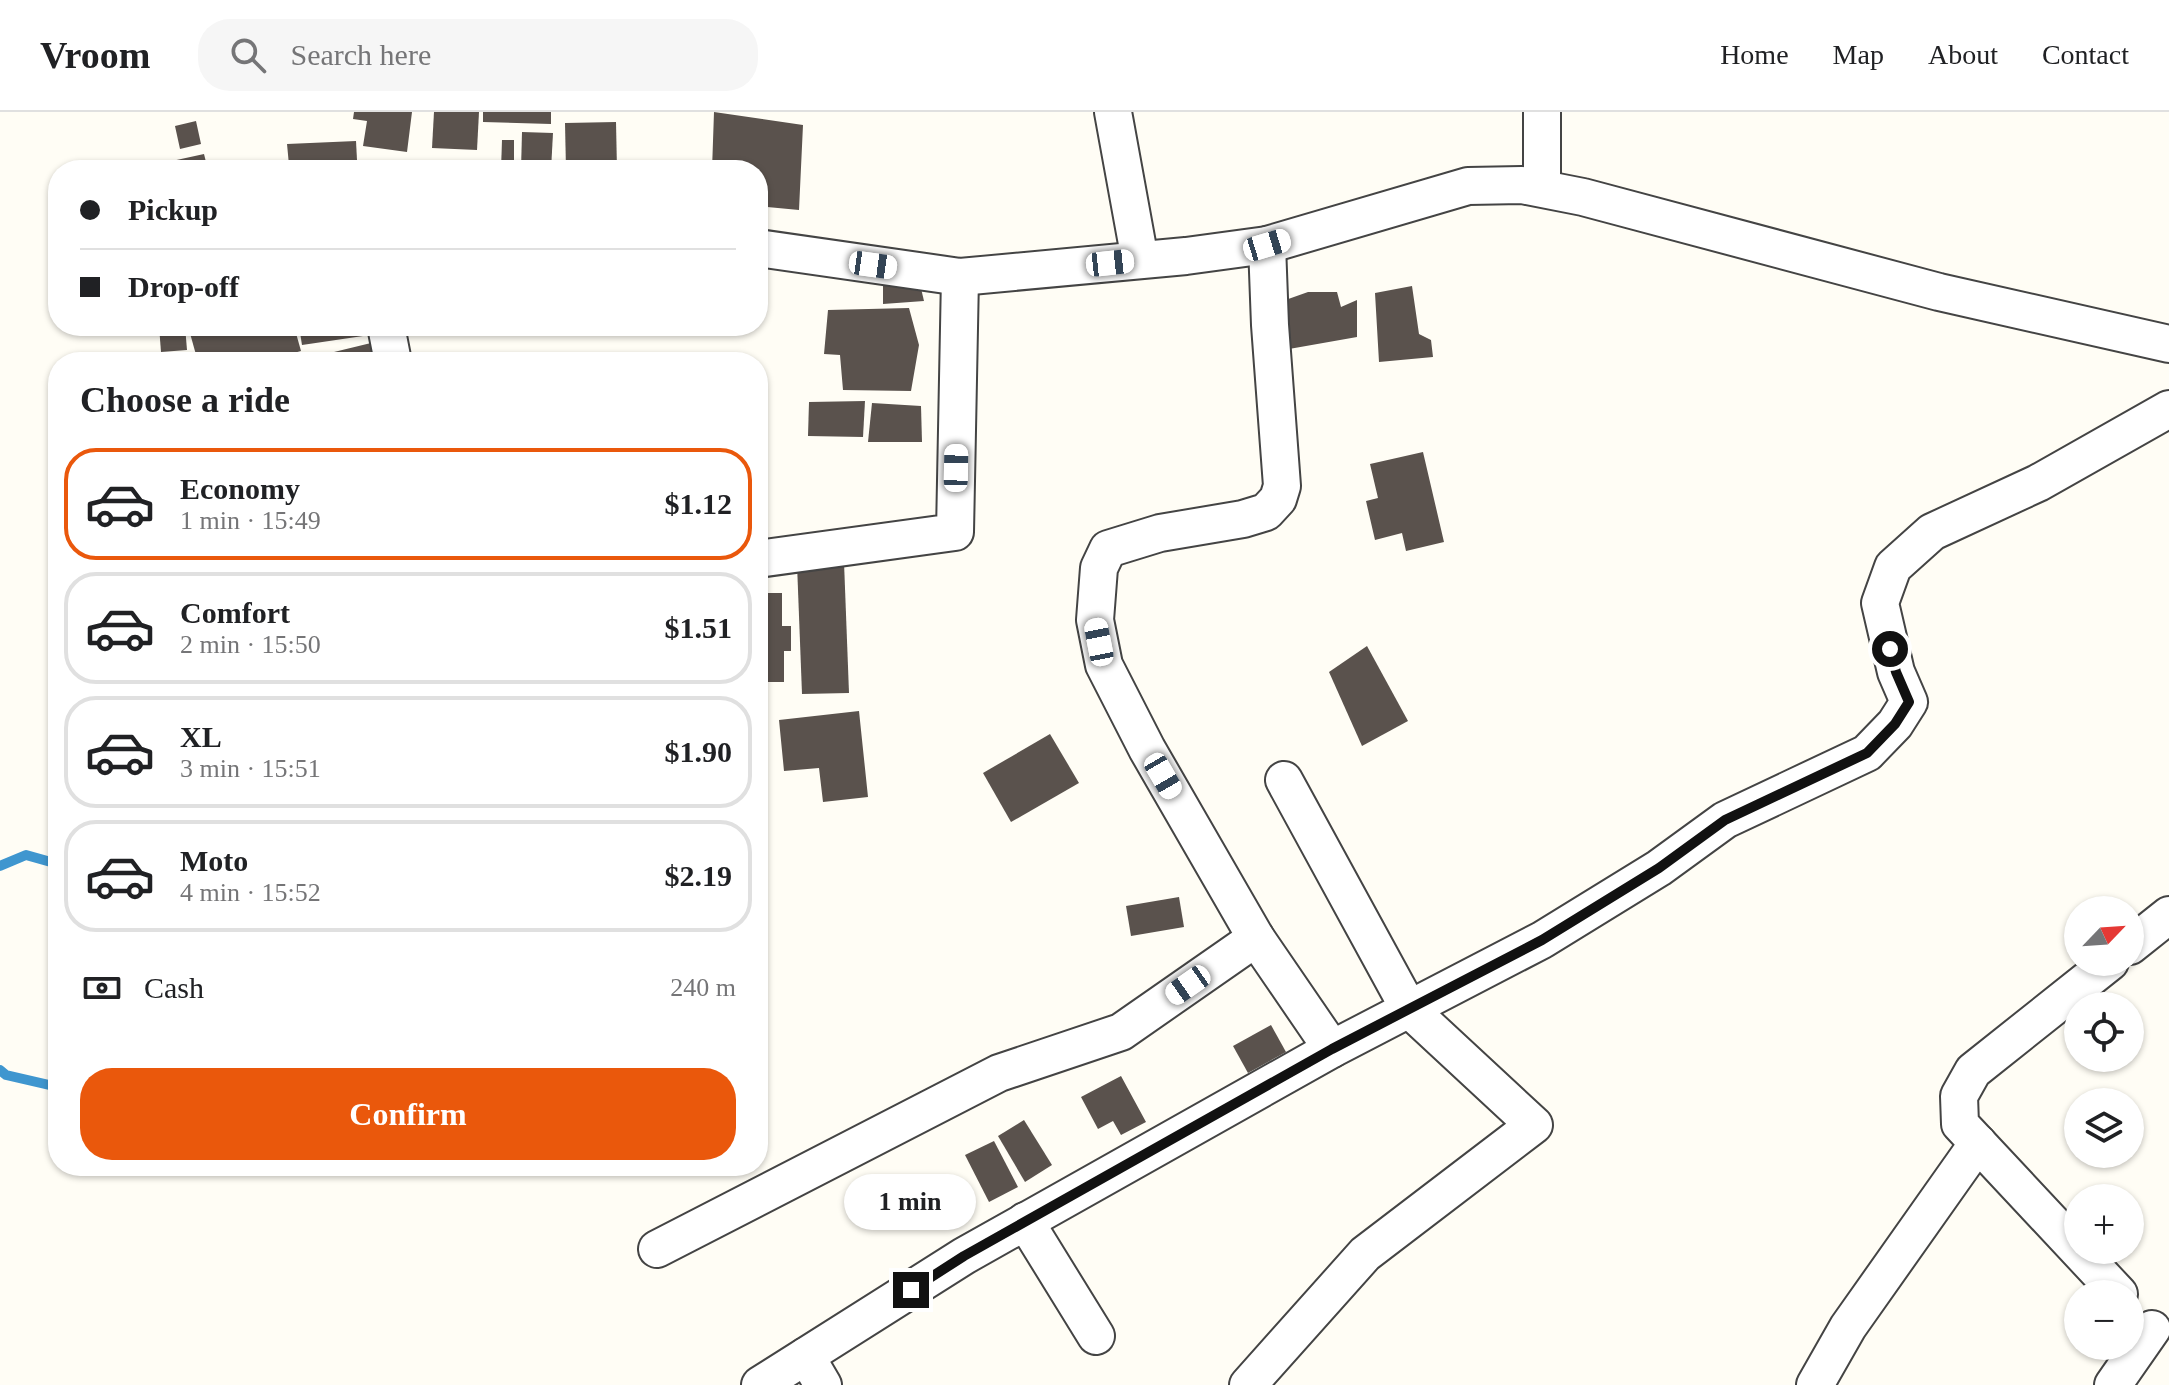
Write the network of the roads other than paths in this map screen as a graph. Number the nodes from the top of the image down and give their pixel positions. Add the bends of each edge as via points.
1 (1113, 112) edge
2 (1542, 112) edge
3 (1542, 188) junction
4 (1267, 245) junction
5 (768, 249) edge
6 (1140, 260) junction
7 (960, 277) junction
8 (2169, 344) edge
9 (2169, 409) edge
10 (768, 558) edge
11 (1284, 780) dead end
12 (2169, 915) edge
13 (2144, 935) edge
14 (1256, 938) junction
15 (2092, 976) edge
16 (1409, 1009) junction
17 (1332, 1049) junction
18 (1978, 1143) junction
19 (1025, 1221) junction
20 (657, 1249) dead end
21 (2106, 1280) edge
22 (2150, 1325) edge
23 (1096, 1336) dead end
24 (814, 1371) edge
25 (760, 1385) edge
26 (1248, 1385) edge
27 (1815, 1385) edge
28 (2113, 1385) edge

1 - 6 street
2 - 3 street
3 - 4 street via 1468,186
3 - 8 street via 1939,292
4 - 6 street
4 - 14 street via 1282,486 1278,499 1266,512 1243,519 1160,533 1108,549 1099,568 1095,620 1104,665
5 - 7 street
6 - 7 street
7 - 10 street via 955,532
9 - 16 street via 2038,483 1932,532 1893,567 1880,603 1896,672 1909,702 1867,753 1725,820 1542,940
11 - 16 street
12 - 13 street
14 - 17 street
14 - 20 street via 1121,1032 999,1073
15 - 18 street via 1973,1071 1959,1096 1960,1124
16 - 17 street
16 - 26 street via 1534,1125 1365,1254
17 - 19 street
18 - 21 street
18 - 27 street via 1848,1327
19 - 23 street
19 - 24 street via 964,1256
22 - 28 street
24 - 25 street

